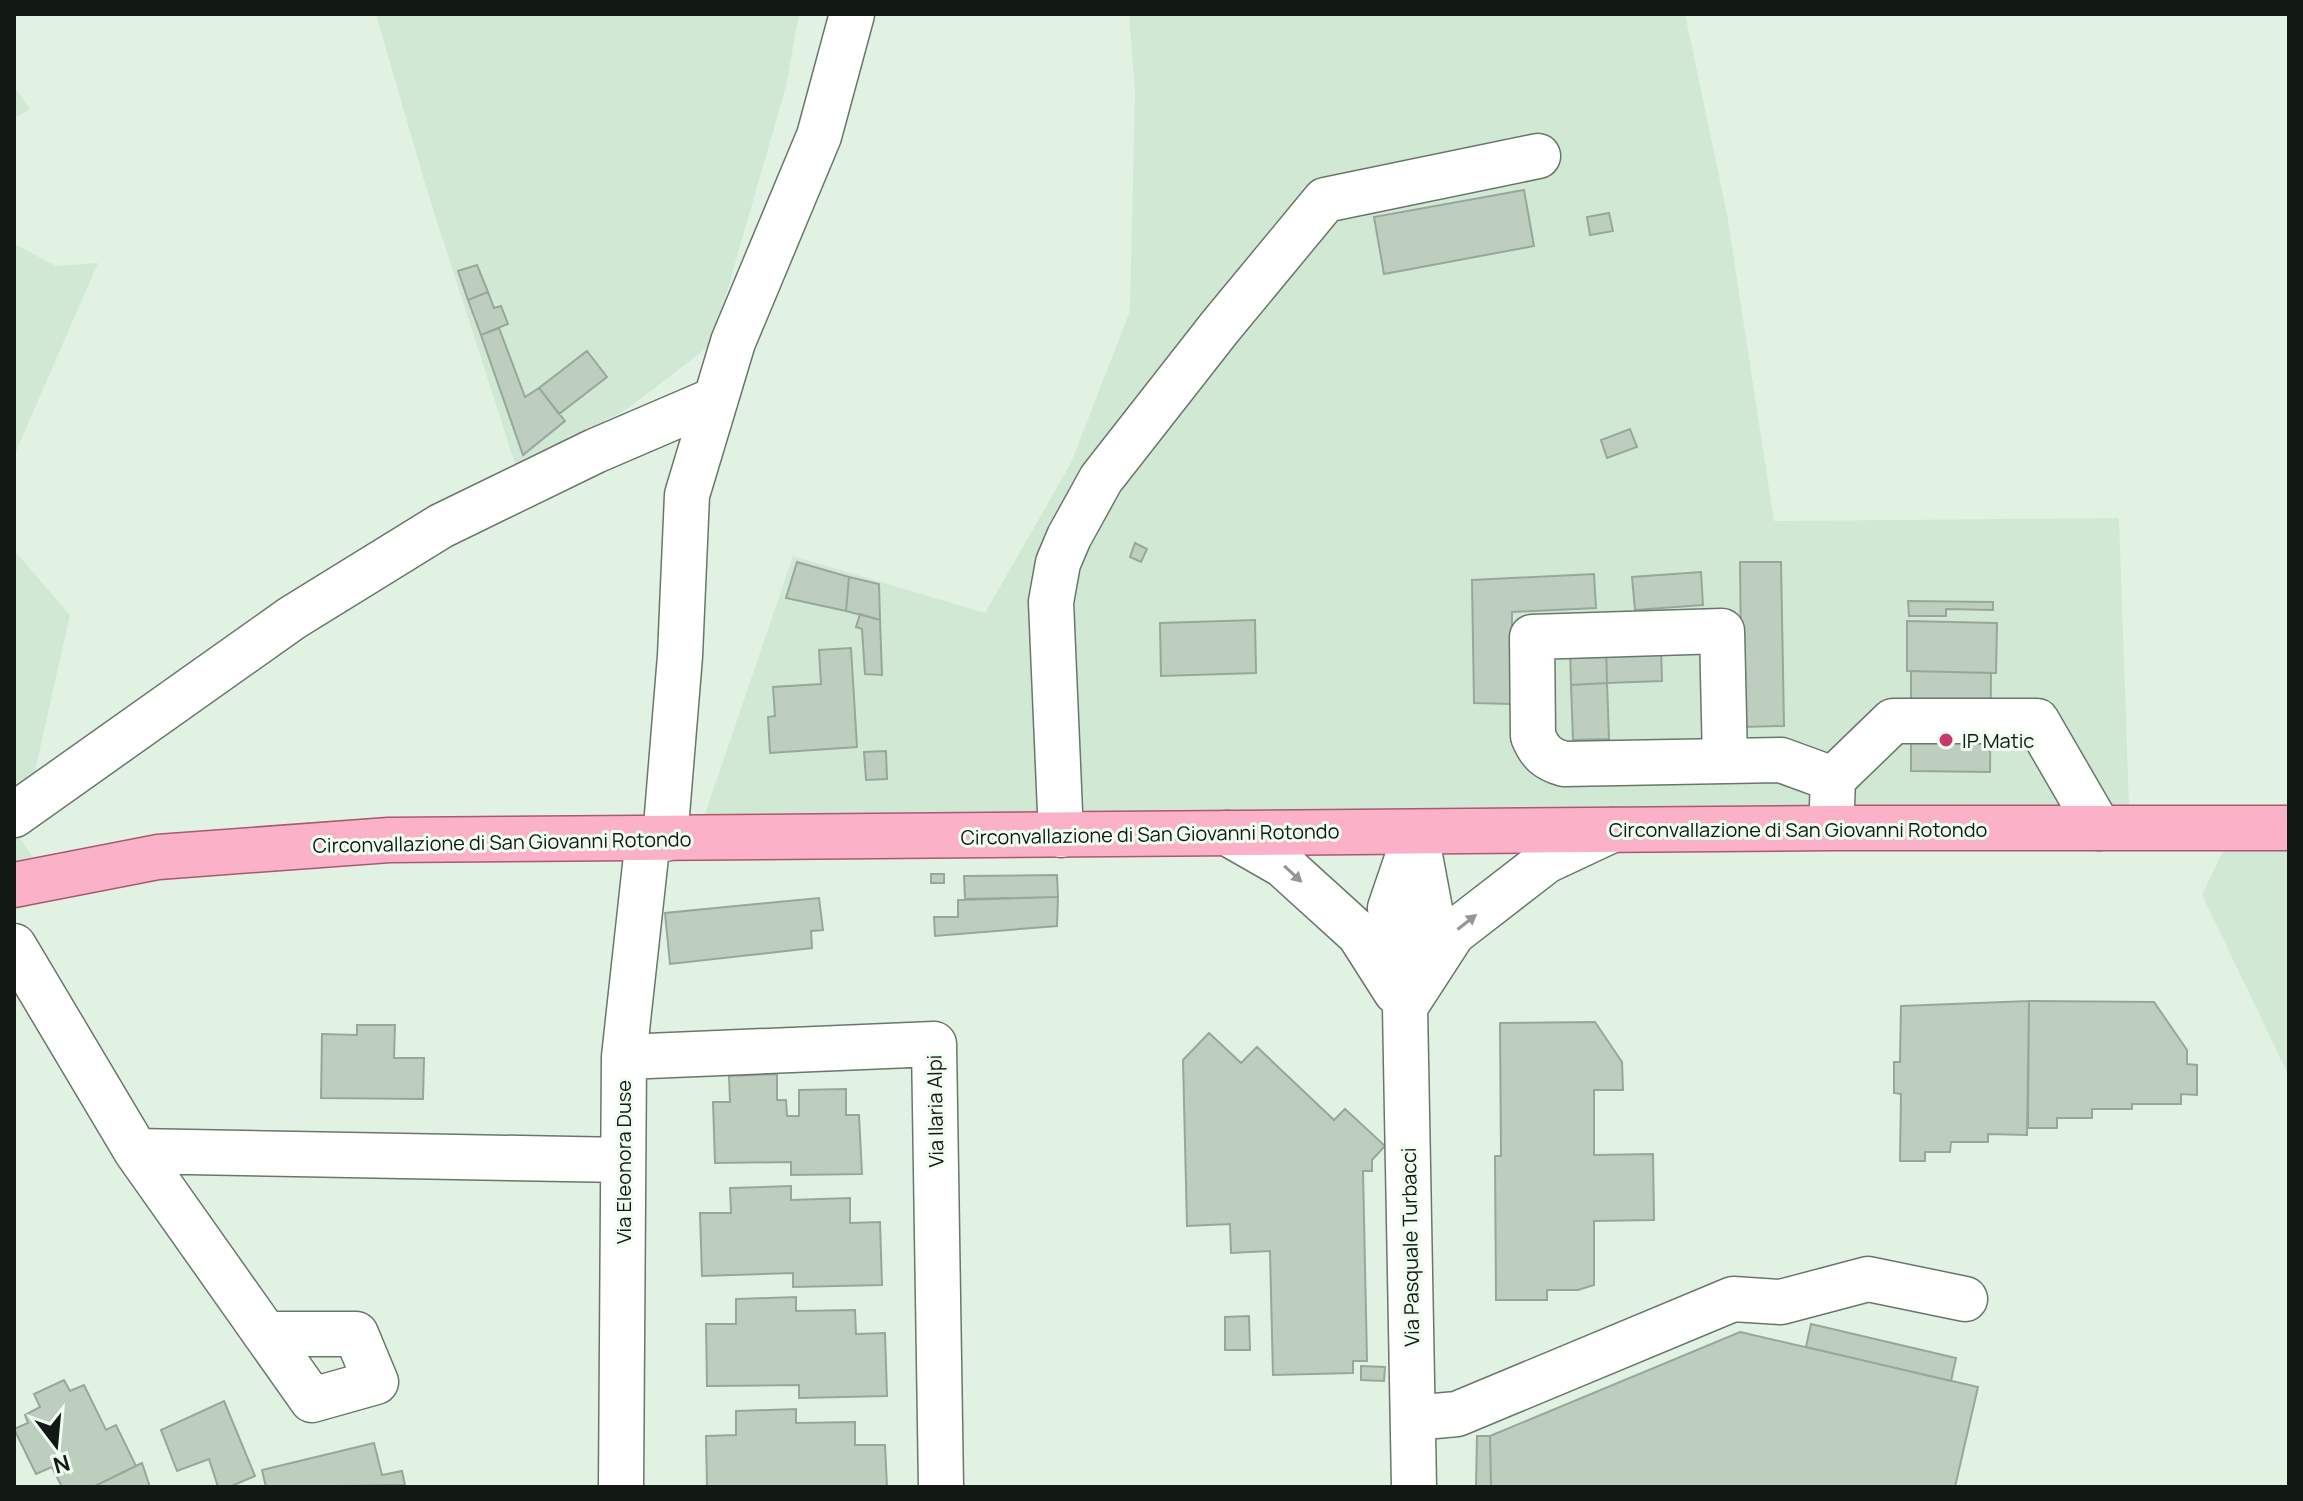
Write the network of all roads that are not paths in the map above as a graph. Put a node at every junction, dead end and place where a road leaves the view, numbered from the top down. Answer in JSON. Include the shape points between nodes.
{"nodes":[{"id":1,"x":852,"y":14,"type":"edge"},
{"id":2,"x":1538,"y":156,"type":"dead end"},
{"id":3,"x":716,"y":399,"type":"junction"},
{"id":4,"x":1725,"y":761,"type":"junction"},
{"id":5,"x":1833,"y":779,"type":"junction"},
{"id":6,"x":14,"y":815,"type":"edge"},
{"id":7,"x":1831,"y":828,"type":"junction"},
{"id":8,"x":2099,"y":828,"type":"junction"},
{"id":9,"x":2289,"y":828,"type":"edge"},
{"id":10,"x":1612,"y":830,"type":"junction"},
{"id":11,"x":1416,"y":832,"type":"junction"},
{"id":12,"x":1227,"y":833,"type":"junction"},
{"id":13,"x":1061,"y":835,"type":"junction"},
{"id":14,"x":657,"y":839,"type":"junction"},
{"id":15,"x":14,"y":885,"type":"edge"},
{"id":16,"x":14,"y":946,"type":"edge"},
{"id":17,"x":1405,"y":1007,"type":"junction"},
{"id":18,"x":624,"y":1057,"type":"junction"},
{"id":19,"x":136,"y":1151,"type":"junction"},
{"id":20,"x":623,"y":1160,"type":"junction"},
{"id":21,"x":1965,"y":1299,"type":"dead end"},
{"id":22,"x":265,"y":1334,"type":"dead end"},
{"id":23,"x":1413,"y":1418,"type":"junction"},
{"id":24,"x":621,"y":1487,"type":"edge"},
{"id":25,"x":941,"y":1487,"type":"edge"},
{"id":26,"x":1414,"y":1487,"type":"edge"}],
"edges":[{"from":1,"to":3,"type":"street","name":"Via Eleonora Duse","via":[[819,136],[733,342]]},
{"from":2,"to":13,"type":"street","via":[[1325,200],[1101,479],[1058,563],[1051,602]]},
{"from":3,"to":6,"type":"street","via":[[441,526],[292,618]]},
{"from":3,"to":14,"type":"street","name":"Via Eleonora Duse","via":[[687,495],[680,656]]},
{"from":4,"to":4,"type":"street","via":[[1564,764],[1548,759],[1533,736],[1532,637],[1722,631]]},
{"from":4,"to":5,"type":"street","via":[[1781,760]]},
{"from":5,"to":7,"type":"street"},
{"from":5,"to":8,"type":"street","via":[[1893,721],[2037,721]]},
{"from":7,"to":8,"type":"main road","name":"Circonvallazione di San Giovanni Rotondo"},
{"from":7,"to":10,"type":"main road","name":"Circonvallazione di San Giovanni Rotondo"},
{"from":8,"to":9,"type":"main road","name":"Circonvallazione di San Giovanni Rotondo"},
{"from":10,"to":11,"type":"main road","name":"Circonvallazione di San Giovanni Rotondo"},
{"from":17,"to":10,"type":"street","one_way":true,"via":[[1453,933],[1546,861]]},
{"from":11,"to":12,"type":"main road","name":"Circonvallazione di San Giovanni Rotondo"},
{"from":11,"to":17,"type":"street","name":"Via Pasquale Turbacci","via":[[1430,909]]},
{"from":12,"to":13,"type":"main road","name":"Circonvallazione di San Giovanni Rotondo"},
{"from":12,"to":17,"type":"street","one_way":true,"via":[[1283,865],[1359,934]]},
{"from":13,"to":14,"type":"main road","name":"Circonvallazione di San Giovanni Rotondo"},
{"from":14,"to":15,"type":"main road","name":"Circonvallazione di San Giovanni Rotondo","via":[[389,840],[212,851],[113,863]]},
{"from":14,"to":18,"type":"street","name":"Via Eleonora Duse"},
{"from":16,"to":19,"type":"street"},
{"from":17,"to":23,"type":"street","name":"Via Pasquale Turbacci"},
{"from":18,"to":20,"type":"street","name":"Via Eleonora Duse"},
{"from":18,"to":25,"type":"street","name":"Via Ilaria Alpi","via":[[934,1044]]},
{"from":19,"to":20,"type":"street"},
{"from":19,"to":22,"type":"street"},
{"from":20,"to":24,"type":"street","name":"Via Eleonora Duse"},
{"from":21,"to":23,"type":"street","via":[[1868,1279],[1781,1302],[1733,1299],[1457,1414]]},
{"from":23,"to":26,"type":"street","name":"Via Pasquale Turbacci"}]}
